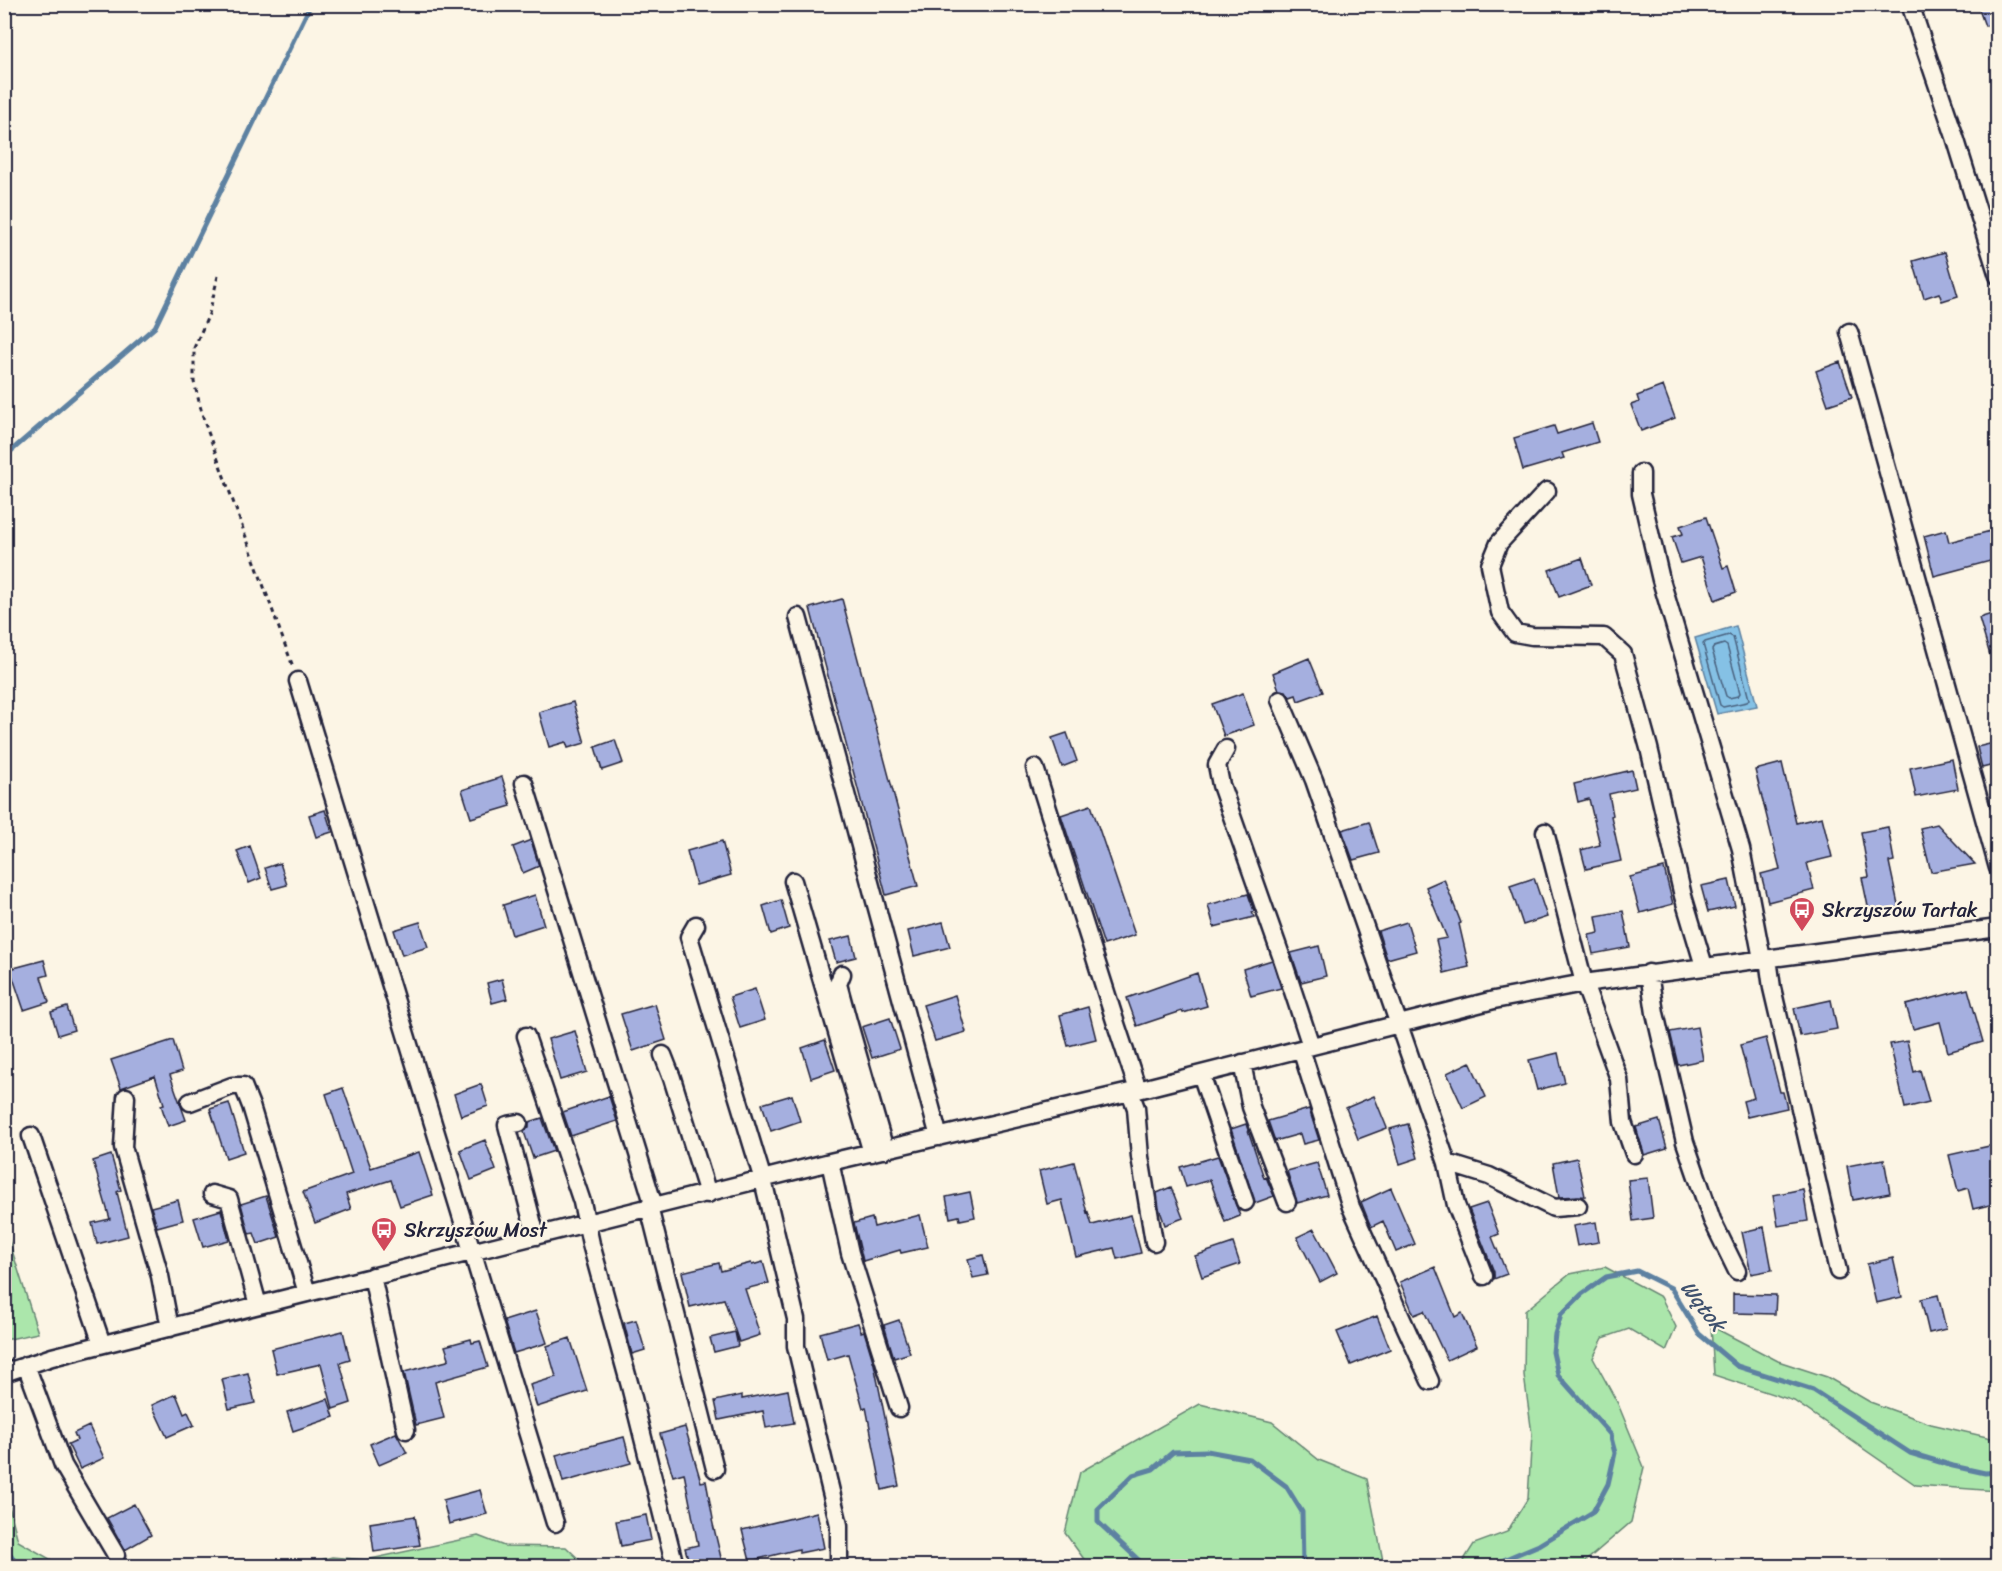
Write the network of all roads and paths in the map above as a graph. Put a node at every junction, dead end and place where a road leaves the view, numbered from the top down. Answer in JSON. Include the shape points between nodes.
{"nodes":[{"id":1,"x":1910,"y":4,"type":"edge"},
{"id":2,"x":218,"y":276,"type":"dead end"},
{"id":3,"x":1998,"y":276,"type":"edge"},
{"id":4,"x":1849,"y":332,"type":"dead end"},
{"id":5,"x":1641,"y":473,"type":"dead end"},
{"id":6,"x":1547,"y":491,"type":"dead end"},
{"id":7,"x":798,"y":617,"type":"dead end"},
{"id":8,"x":298,"y":681,"type":"joint"},
{"id":9,"x":1280,"y":700,"type":"dead end"},
{"id":10,"x":1226,"y":749,"type":"dead end"},
{"id":11,"x":1035,"y":768,"type":"dead end"},
{"id":12,"x":524,"y":783,"type":"dead end"},
{"id":13,"x":1545,"y":832,"type":"dead end"},
{"id":14,"x":1998,"y":868,"type":"edge"},
{"id":15,"x":793,"y":881,"type":"dead end"},
{"id":16,"x":696,"y":925,"type":"dead end"},
{"id":17,"x":1998,"y":928,"type":"edge"},
{"id":18,"x":1765,"y":958,"type":"junction"},
{"id":19,"x":1704,"y":966,"type":"junction"},
{"id":20,"x":842,"y":974,"type":"dead end"},
{"id":21,"x":1649,"y":974,"type":"junction"},
{"id":22,"x":1584,"y":983,"type":"junction"},
{"id":23,"x":1399,"y":1024,"type":"junction"},
{"id":24,"x":526,"y":1036,"type":"dead end"},
{"id":25,"x":1306,"y":1047,"type":"junction"},
{"id":26,"x":663,"y":1055,"type":"dead end"},
{"id":27,"x":1242,"y":1063,"type":"junction"},
{"id":28,"x":1201,"y":1074,"type":"junction"},
{"id":29,"x":1134,"y":1091,"type":"junction"},
{"id":30,"x":126,"y":1097,"type":"dead end"},
{"id":31,"x":190,"y":1102,"type":"dead end"},
{"id":32,"x":519,"y":1123,"type":"dead end"},
{"id":33,"x":31,"y":1137,"type":"dead end"},
{"id":34,"x":939,"y":1137,"type":"junction"},
{"id":35,"x":879,"y":1151,"type":"junction"},
{"id":36,"x":1634,"y":1154,"type":"dead end"},
{"id":37,"x":831,"y":1162,"type":"junction"},
{"id":38,"x":1447,"y":1163,"type":"junction"},
{"id":39,"x":764,"y":1180,"type":"junction"},
{"id":40,"x":212,"y":1194,"type":"dead end"},
{"id":41,"x":708,"y":1194,"type":"junction"},
{"id":42,"x":1245,"y":1202,"type":"dead end"},
{"id":43,"x":1287,"y":1202,"type":"dead end"},
{"id":44,"x":1578,"y":1206,"type":"dead end"},
{"id":45,"x":651,"y":1207,"type":"junction"},
{"id":46,"x":586,"y":1223,"type":"junction"},
{"id":47,"x":536,"y":1236,"type":"junction"},
{"id":48,"x":1154,"y":1242,"type":"dead end"},
{"id":49,"x":473,"y":1252,"type":"junction"},
{"id":50,"x":1737,"y":1271,"type":"dead end"},
{"id":51,"x":1838,"y":1271,"type":"dead end"},
{"id":52,"x":372,"y":1276,"type":"junction"},
{"id":53,"x":1484,"y":1276,"type":"dead end"},
{"id":54,"x":307,"y":1293,"type":"junction"},
{"id":55,"x":258,"y":1305,"type":"junction"},
{"id":56,"x":170,"y":1328,"type":"junction"},
{"id":57,"x":102,"y":1344,"type":"junction"},
{"id":58,"x":26,"y":1365,"type":"junction"},
{"id":59,"x":4,"y":1374,"type":"edge"},
{"id":60,"x":1430,"y":1381,"type":"dead end"},
{"id":61,"x":898,"y":1408,"type":"dead end"},
{"id":62,"x":406,"y":1430,"type":"dead end"},
{"id":63,"x":715,"y":1469,"type":"dead end"},
{"id":64,"x":555,"y":1523,"type":"dead end"},
{"id":65,"x":116,"y":1555,"type":"dead end"},
{"id":66,"x":839,"y":1562,"type":"dead end"},
{"id":67,"x":675,"y":1566,"type":"edge"}],
"edges":[{"from":1,"to":3,"type":"street"},
{"from":2,"to":8,"type":"path","via":[[209,314],[194,348],[194,382],[204,421]]},
{"from":4,"to":14,"type":"street"},
{"from":5,"to":18,"type":"street","via":[[1641,494],[1661,580],[1741,849]]},
{"from":6,"to":19,"type":"street","via":[[1499,543],[1490,565],[1500,612],[1515,633],[1604,637],[1623,654]]},
{"from":7,"to":34,"type":"street"},
{"from":8,"to":49,"type":"street"},
{"from":9,"to":23,"type":"street","via":[[1314,780]]},
{"from":10,"to":25,"type":"street","via":[[1217,765],[1221,785],[1284,964]]},
{"from":11,"to":29,"type":"street"},
{"from":12,"to":45,"type":"street"},
{"from":13,"to":22,"type":"street"},
{"from":15,"to":35,"type":"street"},
{"from":16,"to":39,"type":"street","via":[[688,937]]},
{"from":17,"to":18,"type":"street"},
{"from":18,"to":19,"type":"street"},
{"from":18,"to":51,"type":"street"},
{"from":19,"to":21,"type":"street"},
{"from":20,"to":35,"type":"street","via":[[838,984]]},
{"from":21,"to":22,"type":"street"},
{"from":21,"to":50,"type":"street","via":[[1685,1142],[1712,1220]]},
{"from":22,"to":23,"type":"street"},
{"from":22,"to":36,"type":"street","via":[[1619,1079],[1623,1122]]},
{"from":23,"to":25,"type":"street"},
{"from":23,"to":38,"type":"street"},
{"from":24,"to":46,"type":"street"},
{"from":25,"to":27,"type":"street"},
{"from":25,"to":60,"type":"street","via":[[1351,1207]]},
{"from":26,"to":41,"type":"street"},
{"from":27,"to":28,"type":"street"},
{"from":27,"to":43,"type":"street","via":[[1251,1107]]},
{"from":28,"to":29,"type":"street"},
{"from":28,"to":42,"type":"street"},
{"from":29,"to":34,"type":"street"},
{"from":29,"to":48,"type":"street"},
{"from":30,"to":56,"type":"street","via":[[123,1147],[160,1276]]},
{"from":31,"to":54,"type":"street","via":[[232,1086],[243,1086]]},
{"from":32,"to":47,"type":"street","via":[[507,1125]]},
{"from":33,"to":57,"type":"street"},
{"from":34,"to":35,"type":"street"},
{"from":35,"to":37,"type":"street"},
{"from":37,"to":39,"type":"street"},
{"from":37,"to":61,"type":"street","via":[[850,1253]]},
{"from":38,"to":44,"type":"street","via":[[1489,1176],[1554,1208]]},
{"from":38,"to":53,"type":"street","via":[[1456,1205]]},
{"from":39,"to":41,"type":"street"},
{"from":39,"to":66,"type":"street","via":[[796,1319],[796,1346],[839,1525]]},
{"from":40,"to":55,"type":"street","via":[[230,1199]]},
{"from":41,"to":45,"type":"street"},
{"from":45,"to":46,"type":"street"},
{"from":45,"to":63,"type":"street"},
{"from":46,"to":47,"type":"street"},
{"from":46,"to":67,"type":"street"},
{"from":47,"to":49,"type":"street"},
{"from":49,"to":52,"type":"street"},
{"from":49,"to":64,"type":"street"},
{"from":52,"to":54,"type":"street"},
{"from":52,"to":62,"type":"street"},
{"from":54,"to":55,"type":"street"},
{"from":55,"to":56,"type":"street"},
{"from":56,"to":57,"type":"street"},
{"from":57,"to":58,"type":"street"},
{"from":58,"to":59,"type":"street"},
{"from":58,"to":65,"type":"street","via":[[63,1465]]}]}
